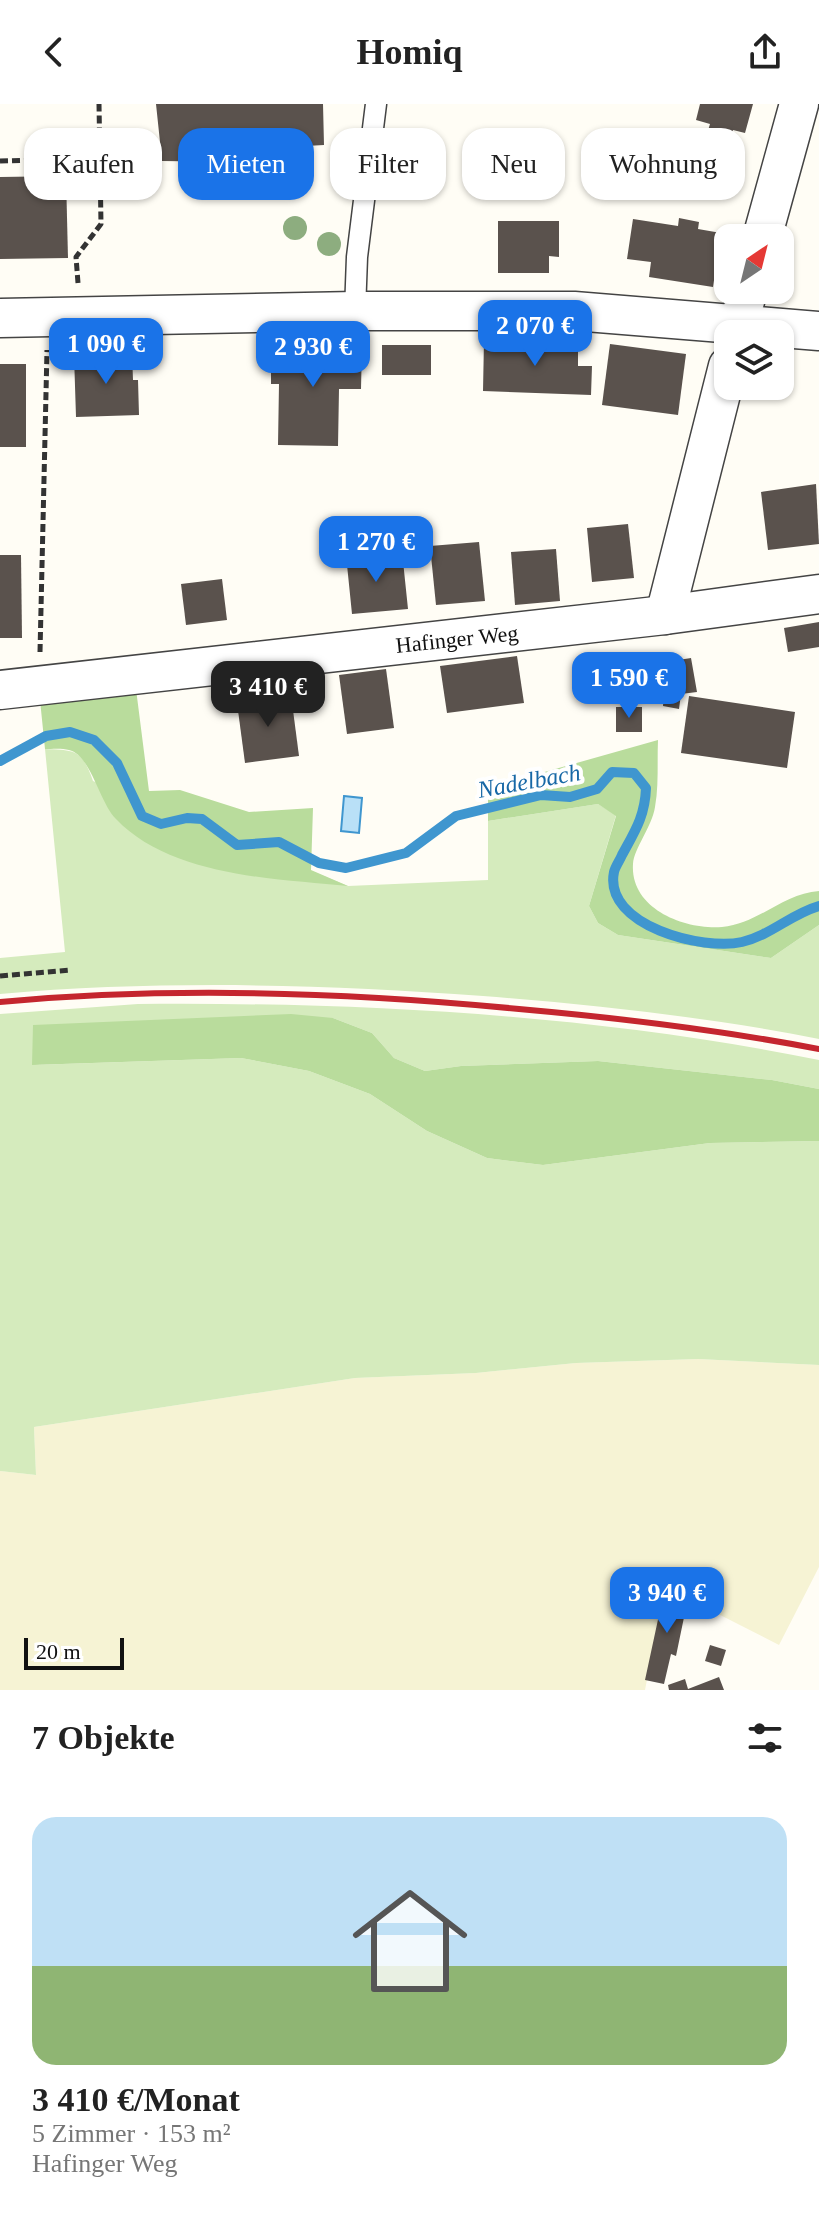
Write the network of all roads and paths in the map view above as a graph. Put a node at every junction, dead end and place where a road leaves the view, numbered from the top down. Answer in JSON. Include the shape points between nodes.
{"nodes":[{"id":1,"x":99,"y":104,"type":"edge"},
{"id":2,"x":376,"y":104,"type":"edge"},
{"id":3,"x":799,"y":104,"type":"edge"},
{"id":4,"x":100,"y":128,"type":"edge"},
{"id":5,"x":24,"y":160,"type":"edge"},
{"id":6,"x":0,"y":161,"type":"edge"},
{"id":7,"x":101,"y":200,"type":"edge"},
{"id":8,"x":766,"y":224,"type":"edge"},
{"id":9,"x":355,"y":311,"type":"junction"},
{"id":10,"x":64,"y":316,"type":"junction"},
{"id":11,"x":741,"y":316,"type":"edge"},
{"id":12,"x":0,"y":318,"type":"edge"},
{"id":13,"x":819,"y":331,"type":"edge"},
{"id":14,"x":719,"y":400,"type":"edge"},
{"id":15,"x":819,"y":594,"type":"edge"},
{"id":16,"x":665,"y":615,"type":"junction"},
{"id":17,"x":39,"y":685,"type":"junction"},
{"id":18,"x":0,"y":690,"type":"edge"},
{"id":19,"x":71,"y":970,"type":"dead end"},
{"id":20,"x":0,"y":976,"type":"edge"}],
"edges":[{"from":1,"to":4,"type":"path"},
{"from":2,"to":9,"type":"lane"},
{"from":3,"to":8,"type":"street"},
{"from":5,"to":6,"type":"path"},
{"from":7,"to":10,"type":"path","via":[[101,224],[76,257]]},
{"from":9,"to":10,"type":"street"},
{"from":9,"to":11,"type":"street"},
{"from":10,"to":12,"type":"street"},
{"from":10,"to":17,"type":"path"},
{"from":11,"to":13,"type":"street"},
{"from":14,"to":16,"type":"street"},
{"from":15,"to":16,"type":"street","name":"Hafinger Weg"},
{"from":16,"to":17,"type":"street","name":"Hafinger Weg"},
{"from":17,"to":18,"type":"street","name":"Hafinger Weg"},
{"from":19,"to":20,"type":"path"}]}
